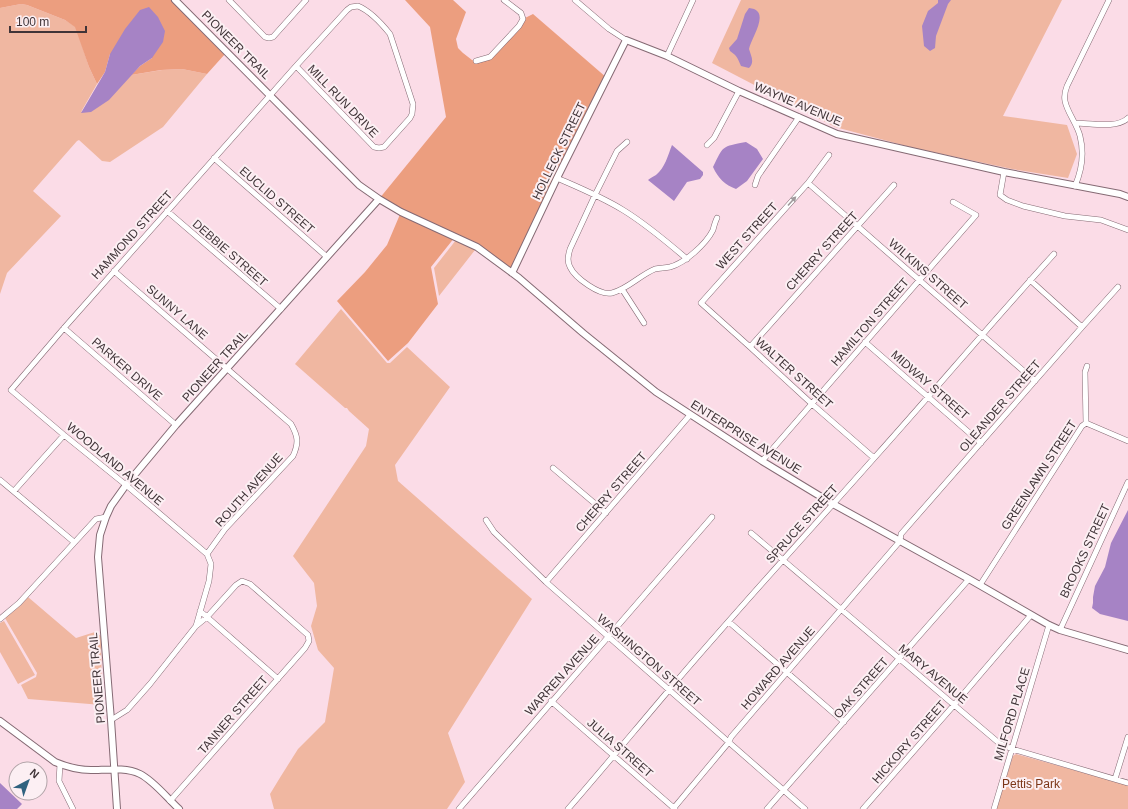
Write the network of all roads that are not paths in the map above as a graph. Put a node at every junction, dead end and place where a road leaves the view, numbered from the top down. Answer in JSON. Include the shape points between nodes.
{"nodes":[{"id":1,"x":175,"y":0,"type":"edge"},
{"id":2,"x":229,"y":0,"type":"edge"},
{"id":3,"x":306,"y":0,"type":"edge"},
{"id":4,"x":504,"y":0,"type":"edge"},
{"id":5,"x":575,"y":0,"type":"edge"},
{"id":6,"x":693,"y":0,"type":"edge"},
{"id":7,"x":1109,"y":0,"type":"edge"},
{"id":8,"x":626,"y":40,"type":"junction"},
{"id":9,"x":667,"y":56,"type":"junction"},
{"id":10,"x":476,"y":61,"type":"dead end"},
{"id":11,"x":296,"y":66,"type":"junction"},
{"id":12,"x":739,"y":91,"type":"junction"},
{"id":13,"x":270,"y":95,"type":"junction"},
{"id":14,"x":799,"y":117,"type":"junction"},
{"id":15,"x":1128,"y":118,"type":"edge"},
{"id":16,"x":1075,"y":123,"type":"junction"},
{"id":17,"x":627,"y":142,"type":"dead end"},
{"id":18,"x":707,"y":144,"type":"dead end"},
{"id":19,"x":829,"y":155,"type":"dead end"},
{"id":20,"x":214,"y":158,"type":"junction"},
{"id":21,"x":1004,"y":172,"type":"junction"},
{"id":22,"x":557,"y":178,"type":"junction"},
{"id":23,"x":808,"y":183,"type":"junction"},
{"id":24,"x":755,"y":185,"type":"dead end"},
{"id":25,"x":894,"y":185,"type":"dead end"},
{"id":26,"x":1075,"y":186,"type":"junction"},
{"id":27,"x":595,"y":195,"type":"junction"},
{"id":28,"x":1128,"y":196,"type":"edge"},
{"id":29,"x":379,"y":200,"type":"junction"},
{"id":30,"x":953,"y":202,"type":"dead end"},
{"id":31,"x":167,"y":211,"type":"junction"},
{"id":32,"x":717,"y":218,"type":"dead end"},
{"id":33,"x":857,"y":226,"type":"junction"},
{"id":34,"x":1128,"y":230,"type":"edge"},
{"id":35,"x":1054,"y":254,"type":"dead end"},
{"id":36,"x":327,"y":257,"type":"junction"},
{"id":37,"x":687,"y":259,"type":"junction"},
{"id":38,"x":114,"y":271,"type":"junction"},
{"id":39,"x":512,"y":273,"type":"junction"},
{"id":40,"x":920,"y":280,"type":"junction"},
{"id":41,"x":1030,"y":280,"type":"junction"},
{"id":42,"x":1118,"y":288,"type":"dead end"},
{"id":43,"x":622,"y":289,"type":"junction"},
{"id":44,"x":701,"y":303,"type":"joint"},
{"id":45,"x":281,"y":309,"type":"junction"},
{"id":46,"x":644,"y":323,"type":"dead end"},
{"id":47,"x":1082,"y":327,"type":"junction"},
{"id":48,"x":64,"y":328,"type":"junction"},
{"id":49,"x":982,"y":335,"type":"junction"},
{"id":50,"x":865,"y":342,"type":"junction"},
{"id":51,"x":750,"y":346,"type":"junction"},
{"id":52,"x":1087,"y":366,"type":"dead end"},
{"id":53,"x":227,"y":369,"type":"junction"},
{"id":54,"x":1035,"y":381,"type":"junction"},
{"id":55,"x":11,"y":390,"type":"joint"},
{"id":56,"x":928,"y":396,"type":"junction"},
{"id":57,"x":812,"y":404,"type":"junction"},
{"id":58,"x":690,"y":415,"type":"junction"},
{"id":59,"x":1086,"y":423,"type":"junction"},
{"id":60,"x":176,"y":425,"type":"junction"},
{"id":61,"x":64,"y":435,"type":"junction"},
{"id":62,"x":1128,"y":440,"type":"edge"},
{"id":63,"x":981,"y":443,"type":"junction"},
{"id":64,"x":874,"y":458,"type":"junction"},
{"id":65,"x":762,"y":461,"type":"junction"},
{"id":66,"x":553,"y":468,"type":"dead end"},
{"id":67,"x":0,"y":480,"type":"edge"},
{"id":68,"x":1128,"y":482,"type":"edge"},
{"id":69,"x":126,"y":485,"type":"junction"},
{"id":70,"x":14,"y":491,"type":"junction"},
{"id":71,"x":833,"y":504,"type":"junction"},
{"id":72,"x":606,"y":513,"type":"junction"},
{"id":73,"x":106,"y":517,"type":"junction"},
{"id":74,"x":712,"y":517,"type":"dead end"},
{"id":75,"x":486,"y":520,"type":"dead end"},
{"id":76,"x":751,"y":533,"type":"dead end"},
{"id":77,"x":900,"y":541,"type":"junction"},
{"id":78,"x":74,"y":542,"type":"junction"},
{"id":79,"x":207,"y":554,"type":"junction"},
{"id":80,"x":782,"y":560,"type":"junction"},
{"id":81,"x":968,"y":579,"type":"junction"},
{"id":82,"x":546,"y":582,"type":"junction"},
{"id":83,"x":980,"y":585,"type":"junction"},
{"id":84,"x":841,"y":609,"type":"junction"},
{"id":85,"x":200,"y":611,"type":"junction"},
{"id":86,"x":1030,"y":615,"type":"junction"},
{"id":87,"x":208,"y":617,"type":"junction"},
{"id":88,"x":0,"y":619,"type":"edge"},
{"id":89,"x":729,"y":622,"type":"junction"},
{"id":90,"x":1049,"y":625,"type":"junction"},
{"id":91,"x":196,"y":626,"type":"junction"},
{"id":92,"x":1060,"y":630,"type":"junction"},
{"id":93,"x":608,"y":638,"type":"junction"},
{"id":94,"x":1128,"y":650,"type":"edge"},
{"id":95,"x":899,"y":659,"type":"junction"},
{"id":96,"x":787,"y":672,"type":"junction"},
{"id":97,"x":278,"y":679,"type":"junction"},
{"id":98,"x":669,"y":690,"type":"junction"},
{"id":99,"x":551,"y":702,"type":"junction"},
{"id":100,"x":954,"y":705,"type":"junction"},
{"id":101,"x":111,"y":720,"type":"junction"},
{"id":102,"x":0,"y":721,"type":"edge"},
{"id":103,"x":844,"y":722,"type":"junction"},
{"id":104,"x":1128,"y":737,"type":"edge"},
{"id":105,"x":729,"y":742,"type":"junction"},
{"id":106,"x":1012,"y":749,"type":"junction"},
{"id":107,"x":614,"y":756,"type":"junction"},
{"id":108,"x":60,"y":764,"type":"junction"},
{"id":109,"x":115,"y":770,"type":"junction"},
{"id":110,"x":1115,"y":779,"type":"junction"},
{"id":111,"x":1128,"y":783,"type":"edge"},
{"id":112,"x":784,"y":790,"type":"junction"},
{"id":113,"x":170,"y":801,"type":"junction"},
{"id":114,"x":73,"y":809,"type":"edge"},
{"id":115,"x":117,"y":809,"type":"edge"},
{"id":116,"x":179,"y":809,"type":"edge"},
{"id":117,"x":459,"y":809,"type":"edge"},
{"id":118,"x":568,"y":809,"type":"edge"},
{"id":119,"x":674,"y":809,"type":"edge"},
{"id":120,"x":767,"y":809,"type":"edge"},
{"id":121,"x":805,"y":809,"type":"edge"},
{"id":122,"x":863,"y":809,"type":"edge"},
{"id":123,"x":994,"y":809,"type":"edge"}],
"edges":[{"from":1,"to":13,"type":"street","name":"PIONEER TRAIL"},
{"from":2,"to":3,"type":"street","via":[[265,37],[269,38]]},
{"from":4,"to":10,"type":"street","via":[[521,13],[523,19],[490,57]]},
{"from":5,"to":8,"type":"street","name":"WAYNE AVENUE"},
{"from":6,"to":9,"type":"street"},
{"from":7,"to":16,"type":"street","via":[[1064,93],[1065,102]]},
{"from":8,"to":9,"type":"street","name":"WAYNE AVENUE"},
{"from":8,"to":22,"type":"street","name":"HOLLECK STREET"},
{"from":9,"to":12,"type":"street","name":"WAYNE AVENUE"},
{"from":11,"to":11,"type":"street","name":"MILL RUN DRIVE","via":[[347,10],[358,6],[390,34],[413,104],[412,114],[384,147],[374,147]]},
{"from":11,"to":13,"type":"street","name":"MILL RUN DRIVE"},
{"from":12,"to":14,"type":"street","name":"WAYNE AVENUE"},
{"from":12,"to":18,"type":"street","via":[[714,138]]},
{"from":13,"to":20,"type":"street","name":"HAMMOND STREET"},
{"from":13,"to":29,"type":"street","name":"PIONEER TRAIL","via":[[359,185]]},
{"from":14,"to":21,"type":"street","name":"WAYNE AVENUE","via":[[837,134]]},
{"from":14,"to":24,"type":"street","via":[[758,176]]},
{"from":15,"to":16,"type":"street","via":[[1113,125]]},
{"from":16,"to":26,"type":"street","via":[[1080,135],[1082,152]]},
{"from":17,"to":27,"type":"street","via":[[617,151]]},
{"from":19,"to":23,"type":"street","name":"WEST STREET"},
{"from":20,"to":31,"type":"street","name":"HAMMOND STREET"},
{"from":20,"to":36,"type":"street","name":"EUCLID STREET"},
{"from":21,"to":26,"type":"street","name":"WAYNE AVENUE"},
{"from":21,"to":34,"type":"street","via":[[1000,195],[1007,200],[1065,216],[1101,220]]},
{"from":22,"to":27,"type":"street"},
{"from":22,"to":39,"type":"street","name":"HOLLECK STREET"},
{"from":23,"to":33,"type":"street","name":"WILKINS STREET"},
{"from":44,"to":23,"type":"street","name":"WEST STREET","one_way":true},
{"from":25,"to":33,"type":"street","name":"CHERRY STREET"},
{"from":26,"to":28,"type":"street","name":"WAYNE AVENUE"},
{"from":27,"to":37,"type":"street","via":[[624,210]]},
{"from":27,"to":43,"type":"street","via":[[570,249],[569,263],[574,273],[602,293],[612,294]]},
{"from":29,"to":36,"type":"street","name":"PIONEER TRAIL"},
{"from":29,"to":39,"type":"street","name":"ENTERPRISE AVENUE","via":[[477,248]]},
{"from":30,"to":40,"type":"street","name":"HAMILTON STREET","via":[[976,215]]},
{"from":31,"to":38,"type":"street","name":"HAMMOND STREET"},
{"from":31,"to":45,"type":"street","name":"DEBBIE STREET"},
{"from":32,"to":37,"type":"street","via":[[712,231],[698,250]]},
{"from":33,"to":40,"type":"street","name":"WILKINS STREET"},
{"from":33,"to":51,"type":"street","name":"CHERRY STREET"},
{"from":35,"to":41,"type":"street","name":"SPRUCE STREET"},
{"from":36,"to":45,"type":"street","name":"PIONEER TRAIL"},
{"from":37,"to":43,"type":"street","via":[[671,267],[655,269]]},
{"from":38,"to":48,"type":"street","name":"HAMMOND STREET"},
{"from":38,"to":53,"type":"street","name":"SUNNY LANE"},
{"from":39,"to":58,"type":"street","name":"ENTERPRISE AVENUE","via":[[656,392]]},
{"from":40,"to":49,"type":"street","name":"WILKINS STREET"},
{"from":40,"to":50,"type":"street","name":"HAMILTON STREET"},
{"from":41,"to":47,"type":"street"},
{"from":41,"to":49,"type":"street","name":"SPRUCE STREET"},
{"from":42,"to":47,"type":"street","name":"OLEANDER STREET"},
{"from":43,"to":46,"type":"street"},
{"from":44,"to":51,"type":"street","name":"WALTER STREET"},
{"from":45,"to":53,"type":"street","name":"PIONEER TRAIL"},
{"from":47,"to":54,"type":"street","name":"OLEANDER STREET"},
{"from":48,"to":55,"type":"street","name":"HAMMOND STREET"},
{"from":48,"to":60,"type":"street","name":"PARKER DRIVE"},
{"from":49,"to":54,"type":"street","name":"WILKINS STREET"},
{"from":49,"to":56,"type":"street","name":"SPRUCE STREET"},
{"from":50,"to":56,"type":"street","name":"MIDWAY STREET"},
{"from":50,"to":57,"type":"street","name":"HAMILTON STREET"},
{"from":51,"to":57,"type":"street","name":"WALTER STREET"},
{"from":52,"to":59,"type":"street","name":"GREENLAWN STREET"},
{"from":53,"to":60,"type":"street","name":"PIONEER TRAIL"},
{"from":53,"to":79,"type":"street","name":"ROUTH AVENUE","via":[[291,424],[296,432],[296,448],[293,456],[225,529]]},
{"from":54,"to":63,"type":"street","name":"OLEANDER STREET"},
{"from":55,"to":61,"type":"street","name":"WOODLAND AVENUE"},
{"from":56,"to":63,"type":"street","name":"MIDWAY STREET"},
{"from":56,"to":64,"type":"street","name":"SPRUCE STREET"},
{"from":57,"to":64,"type":"street","name":"WALTER STREET"},
{"from":57,"to":65,"type":"street","name":"HAMILTON STREET"},
{"from":58,"to":65,"type":"street","name":"ENTERPRISE AVENUE"},
{"from":58,"to":72,"type":"street","name":"CHERRY STREET"},
{"from":59,"to":62,"type":"street"},
{"from":59,"to":83,"type":"street","name":"GREENLAWN STREET"},
{"from":60,"to":69,"type":"street","name":"PIONEER TRAIL"},
{"from":61,"to":69,"type":"street","name":"WOODLAND AVENUE"},
{"from":61,"to":70,"type":"street"},
{"from":63,"to":77,"type":"street","name":"OLEANDER STREET","via":[[901,534]]},
{"from":64,"to":71,"type":"street","name":"SPRUCE STREET"},
{"from":65,"to":71,"type":"street","name":"ENTERPRISE AVENUE"},
{"from":66,"to":72,"type":"street"},
{"from":67,"to":70,"type":"street"},
{"from":68,"to":92,"type":"street","name":"BROOKS STREET"},
{"from":69,"to":73,"type":"street","name":"PIONEER TRAIL"},
{"from":69,"to":79,"type":"street","name":"WOODLAND AVENUE"},
{"from":70,"to":78,"type":"street"},
{"from":71,"to":77,"type":"street","name":"ENTERPRISE AVENUE"},
{"from":71,"to":80,"type":"street","name":"SPRUCE STREET"},
{"from":72,"to":82,"type":"street","name":"CHERRY STREET"},
{"from":73,"to":78,"type":"street","via":[[96,519]]},
{"from":73,"to":101,"type":"street","name":"PIONEER TRAIL","via":[[100,535],[98,558]]},
{"from":74,"to":93,"type":"street","name":"WARREN AVENUE"},
{"from":75,"to":82,"type":"street","name":"WASHINGTON STREET","via":[[494,532]]},
{"from":76,"to":80,"type":"street","name":"MARY AVENUE"},
{"from":77,"to":81,"type":"street","name":"ENTERPRISE AVENUE"},
{"from":77,"to":84,"type":"street","name":"HOWARD AVENUE"},
{"from":78,"to":88,"type":"street","via":[[19,603]]},
{"from":79,"to":85,"type":"street","via":[[211,564],[209,581]]},
{"from":80,"to":84,"type":"street","name":"MARY AVENUE"},
{"from":80,"to":89,"type":"street","name":"SPRUCE STREET"},
{"from":81,"to":83,"type":"street","name":"ENTERPRISE AVENUE"},
{"from":81,"to":95,"type":"street","name":"OAK STREET"},
{"from":82,"to":93,"type":"street","name":"WASHINGTON STREET"},
{"from":83,"to":86,"type":"street","name":"ENTERPRISE AVENUE"},
{"from":84,"to":95,"type":"street","name":"MARY AVENUE"},
{"from":84,"to":96,"type":"street","name":"HOWARD AVENUE"},
{"from":85,"to":87,"type":"street"},
{"from":85,"to":91,"type":"street"},
{"from":86,"to":90,"type":"street","name":"ENTERPRISE AVENUE"},
{"from":86,"to":100,"type":"street","name":"HICKORY STREET"},
{"from":87,"to":91,"type":"street"},
{"from":87,"to":97,"type":"street"},
{"from":87,"to":97,"type":"street","name":"TANNER STREET","via":[[242,581],[250,584],[308,635],[306,648]]},
{"from":89,"to":96,"type":"street"},
{"from":89,"to":98,"type":"street","name":"SPRUCE STREET"},
{"from":90,"to":92,"type":"street","name":"ENTERPRISE AVENUE"},
{"from":90,"to":106,"type":"street","name":"MILFORD PLACE"},
{"from":91,"to":101,"type":"street","via":[[127,710]]},
{"from":92,"to":94,"type":"street","name":"ENTERPRISE AVENUE"},
{"from":93,"to":98,"type":"street","name":"WASHINGTON STREET"},
{"from":93,"to":99,"type":"street","name":"WARREN AVENUE"},
{"from":95,"to":100,"type":"street","name":"MARY AVENUE"},
{"from":95,"to":103,"type":"street","name":"OAK STREET"},
{"from":96,"to":103,"type":"street"},
{"from":96,"to":105,"type":"street","name":"HOWARD AVENUE"},
{"from":97,"to":113,"type":"street","name":"TANNER STREET"},
{"from":98,"to":105,"type":"street","name":"WASHINGTON STREET"},
{"from":98,"to":107,"type":"street","name":"SPRUCE STREET"},
{"from":99,"to":107,"type":"street","name":"JULIA STREET"},
{"from":99,"to":117,"type":"street","name":"WARREN AVENUE"},
{"from":100,"to":106,"type":"street","name":"MARY AVENUE","via":[[999,743]]},
{"from":100,"to":122,"type":"street","name":"HICKORY STREET"},
{"from":101,"to":109,"type":"street","name":"PIONEER TRAIL"},
{"from":102,"to":108,"type":"street"},
{"from":103,"to":112,"type":"street","name":"OAK STREET"},
{"from":104,"to":110,"type":"street"},
{"from":105,"to":112,"type":"street","name":"WASHINGTON STREET"},
{"from":105,"to":119,"type":"street","name":"HOWARD AVENUE"},
{"from":106,"to":110,"type":"street","name":"MARY AVENUE"},
{"from":106,"to":123,"type":"street","name":"MILFORD PLACE"},
{"from":107,"to":118,"type":"street","name":"SPRUCE STREET"},
{"from":107,"to":119,"type":"street","name":"JULIA STREET"},
{"from":108,"to":109,"type":"street","via":[[89,770]]},
{"from":108,"to":114,"type":"street","via":[[59,780]]},
{"from":109,"to":113,"type":"street","via":[[140,774]]},
{"from":109,"to":115,"type":"street","name":"PIONEER TRAIL"},
{"from":110,"to":111,"type":"street","name":"MARY AVENUE"},
{"from":112,"to":120,"type":"street","name":"OAK STREET"},
{"from":112,"to":121,"type":"street","name":"WASHINGTON STREET"},
{"from":113,"to":116,"type":"street"}]}
